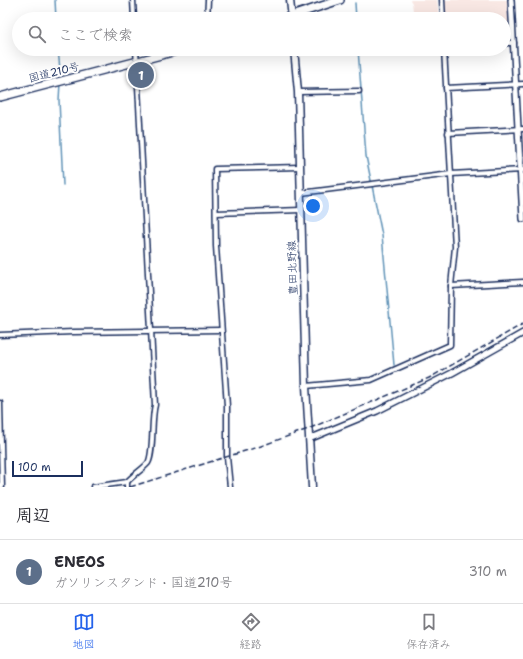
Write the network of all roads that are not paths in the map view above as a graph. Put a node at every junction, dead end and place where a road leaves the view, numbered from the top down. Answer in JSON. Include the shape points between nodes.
{"nodes":[{"id":1,"x":133,"y":0,"type":"edge"},
{"id":2,"x":208,"y":0,"type":"edge"},
{"id":3,"x":290,"y":0,"type":"edge"},
{"id":4,"x":340,"y":0,"type":"edge"},
{"id":5,"x":442,"y":0,"type":"edge"},
{"id":6,"x":511,"y":0,"type":"edge"},
{"id":7,"x":134,"y":12,"type":"edge"},
{"id":8,"x":207,"y":12,"type":"edge"},
{"id":9,"x":291,"y":12,"type":"edge"},
{"id":10,"x":306,"y":12,"type":"edge"},
{"id":11,"x":443,"y":12,"type":"edge"},
{"id":12,"x":514,"y":43,"type":"joint"},
{"id":13,"x":137,"y":56,"type":"edge"},
{"id":14,"x":159,"y":56,"type":"edge"},
{"id":15,"x":295,"y":56,"type":"edge"},
{"id":16,"x":444,"y":56,"type":"edge"},
{"id":17,"x":137,"y":62,"type":"junction"},
{"id":18,"x":516,"y":84,"type":"junction"},
{"id":19,"x":523,"y":84,"type":"edge"},
{"id":20,"x":446,"y":88,"type":"junction"},
{"id":21,"x":359,"y":91,"type":"dead end"},
{"id":22,"x":298,"y":92,"type":"junction"},
{"id":23,"x":0,"y":98,"type":"edge"},
{"id":24,"x":521,"y":129,"type":"edge"},
{"id":25,"x":448,"y":133,"type":"junction"},
{"id":26,"x":300,"y":167,"type":"junction"},
{"id":27,"x":522,"y":170,"type":"edge"},
{"id":28,"x":451,"y":174,"type":"junction"},
{"id":29,"x":301,"y":193,"type":"junction"},
{"id":30,"x":300,"y":210,"type":"junction"},
{"id":31,"x":216,"y":214,"type":"junction"},
{"id":32,"x":523,"y":220,"type":"edge"},
{"id":33,"x":523,"y":282,"type":"edge"},
{"id":34,"x":451,"y":286,"type":"junction"},
{"id":35,"x":221,"y":330,"type":"junction"},
{"id":36,"x":151,"y":332,"type":"junction"},
{"id":37,"x":523,"y":333,"type":"edge"},
{"id":38,"x":0,"y":335,"type":"edge"},
{"id":39,"x":306,"y":386,"type":"junction"},
{"id":40,"x":0,"y":403,"type":"edge"},
{"id":41,"x":309,"y":439,"type":"junction"},
{"id":42,"x":127,"y":482,"type":"junction"},
{"id":43,"x":2,"y":487,"type":"edge"},
{"id":44,"x":93,"y":487,"type":"edge"},
{"id":45,"x":127,"y":487,"type":"edge"},
{"id":46,"x":230,"y":487,"type":"edge"},
{"id":47,"x":312,"y":487,"type":"edge"}],
"edges":[{"from":1,"to":7,"type":"street"},
{"from":2,"to":8,"type":"street"},
{"from":3,"to":9,"type":"main road"},
{"from":4,"to":10,"type":"highway"},
{"from":5,"to":11,"type":"street"},
{"from":6,"to":12,"type":"street"},
{"from":12,"to":18,"type":"street"},
{"from":13,"to":17,"type":"street"},
{"from":14,"to":17,"type":"highway","name":"国道210号"},
{"from":15,"to":22,"type":"main road","name":"豊田北野線"},
{"from":16,"to":20,"type":"street"},
{"from":17,"to":23,"type":"highway","name":"国道210号"},
{"from":17,"to":36,"type":"street"},
{"from":18,"to":19,"type":"street"},
{"from":18,"to":20,"type":"street"},
{"from":18,"to":24,"type":"street"},
{"from":20,"to":25,"type":"street"},
{"from":21,"to":22,"type":"street"},
{"from":22,"to":26,"type":"main road","name":"豊田北野線"},
{"from":24,"to":25,"type":"street"},
{"from":24,"to":27,"type":"street"},
{"from":25,"to":28,"type":"street"},
{"from":26,"to":29,"type":"main road","name":"豊田北野線"},
{"from":26,"to":31,"type":"street","via":[[215,169]]},
{"from":27,"to":28,"type":"street"},
{"from":27,"to":32,"type":"street"},
{"from":28,"to":29,"type":"street"},
{"from":28,"to":34,"type":"street","via":[[455,247]]},
{"from":29,"to":30,"type":"main road","name":"豊田北野線"},
{"from":30,"to":31,"type":"street"},
{"from":30,"to":39,"type":"main road","name":"豊田北野線"},
{"from":31,"to":35,"type":"street"},
{"from":33,"to":34,"type":"street"},
{"from":34,"to":39,"type":"street","via":[[450,345],[371,380]]},
{"from":35,"to":36,"type":"street"},
{"from":35,"to":46,"type":"street"},
{"from":36,"to":38,"type":"street"},
{"from":36,"to":42,"type":"street","via":[[155,405],[149,462]]},
{"from":37,"to":41,"type":"street","via":[[377,411]]},
{"from":39,"to":41,"type":"main road","name":"豊田北野線"},
{"from":40,"to":43,"type":"street"},
{"from":41,"to":47,"type":"main road","name":"豊田北野線"},
{"from":42,"to":44,"type":"street"},
{"from":42,"to":45,"type":"street"}]}
